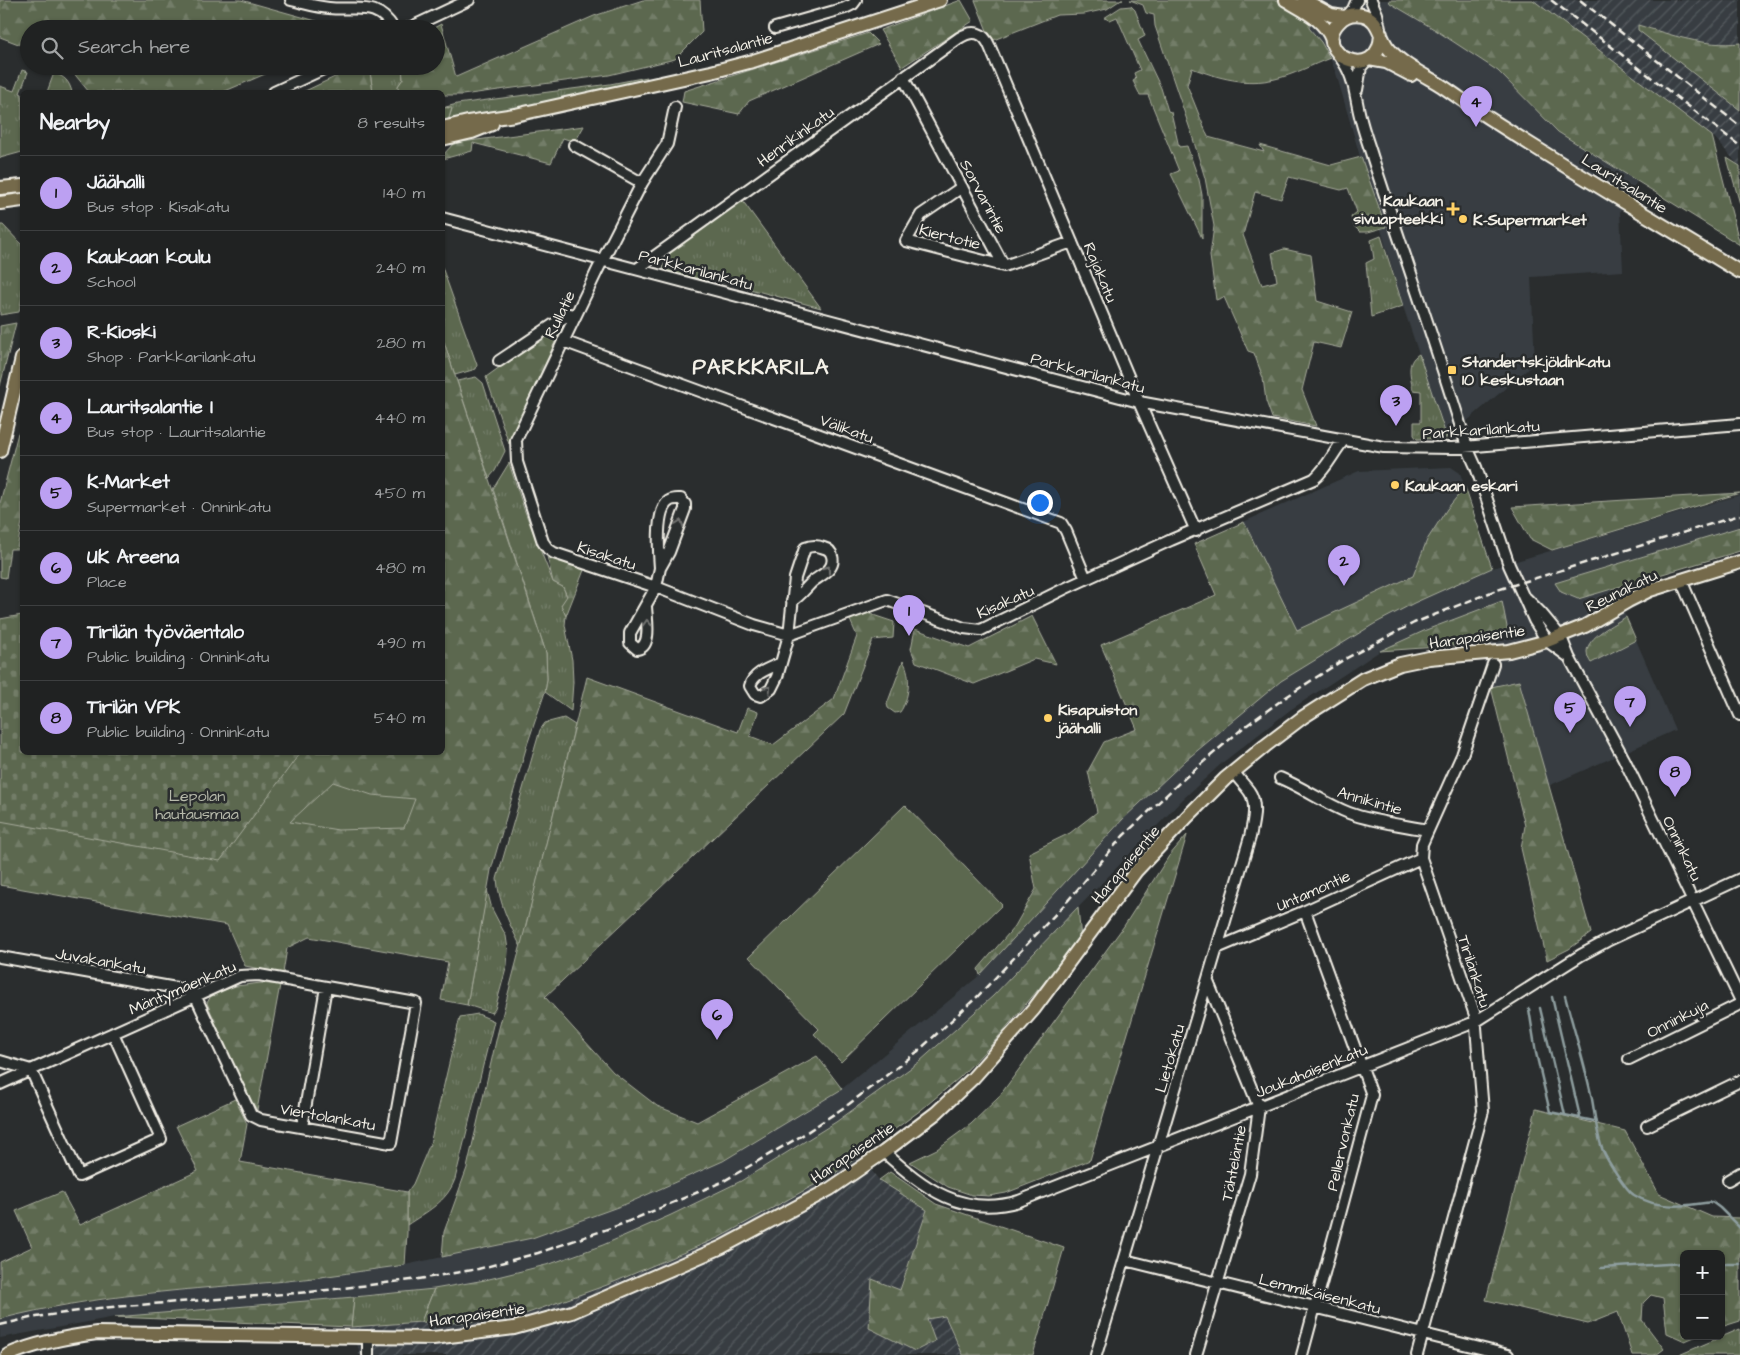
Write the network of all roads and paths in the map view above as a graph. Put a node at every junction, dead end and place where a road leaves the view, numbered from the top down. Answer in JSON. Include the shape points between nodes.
{"nodes":[{"id":1,"x":292,"y":0,"type":"edge"},
{"id":2,"x":469,"y":0,"type":"edge"},
{"id":3,"x":856,"y":0,"type":"edge"},
{"id":4,"x":940,"y":0,"type":"edge"},
{"id":5,"x":1286,"y":0,"type":"edge"},
{"id":6,"x":1304,"y":0,"type":"edge"},
{"id":7,"x":1357,"y":0,"type":"edge"},
{"id":8,"x":1371,"y":0,"type":"edge"},
{"id":9,"x":1346,"y":16,"type":"junction"},
{"id":10,"x":389,"y":20,"type":"edge"},
{"id":11,"x":426,"y":20,"type":"edge"},
{"id":12,"x":775,"y":28,"type":"dead end"},
{"id":13,"x":973,"y":32,"type":"joint"},
{"id":14,"x":1380,"y":32,"type":"junction"},
{"id":15,"x":1332,"y":40,"type":"junction"},
{"id":16,"x":1340,"y":56,"type":"junction"},
{"id":17,"x":1368,"y":59,"type":"junction"},
{"id":18,"x":311,"y":75,"type":"edge"},
{"id":19,"x":903,"y":77,"type":"junction"},
{"id":20,"x":278,"y":90,"type":"edge"},
{"id":21,"x":1357,"y":94,"type":"junction"},
{"id":22,"x":675,"y":107,"type":"dead end"},
{"id":23,"x":516,"y":115,"type":"junction"},
{"id":24,"x":1494,"y":121,"type":"junction"},
{"id":25,"x":445,"y":127,"type":"edge"},
{"id":26,"x":445,"y":138,"type":"edge"},
{"id":27,"x":574,"y":145,"type":"dead end"},
{"id":28,"x":642,"y":183,"type":"junction"},
{"id":29,"x":20,"y":186,"type":"edge"},
{"id":30,"x":962,"y":187,"type":"junction"},
{"id":31,"x":0,"y":188,"type":"edge"},
{"id":32,"x":20,"y":200,"type":"edge"},
{"id":33,"x":0,"y":203,"type":"edge"},
{"id":34,"x":445,"y":219,"type":"edge"},
{"id":35,"x":1072,"y":242,"type":"junction"},
{"id":36,"x":603,"y":260,"type":"junction"},
{"id":37,"x":1004,"y":266,"type":"junction"},
{"id":38,"x":637,"y":269,"type":"junction"},
{"id":39,"x":1740,"y":272,"type":"edge"},
{"id":40,"x":572,"y":315,"type":"junction"},
{"id":41,"x":563,"y":341,"type":"junction"},
{"id":42,"x":500,"y":361,"type":"dead end"},
{"id":43,"x":20,"y":366,"type":"edge"},
{"id":44,"x":1139,"y":402,"type":"junction"},
{"id":45,"x":1740,"y":424,"type":"edge"},
{"id":46,"x":1343,"y":440,"type":"junction"},
{"id":47,"x":1468,"y":447,"type":"junction"},
{"id":48,"x":0,"y":451,"type":"edge"},
{"id":49,"x":1196,"y":531,"type":"junction"},
{"id":50,"x":543,"y":542,"type":"joint"},
{"id":51,"x":1740,"y":562,"type":"edge"},
{"id":52,"x":660,"y":568,"type":"junction"},
{"id":53,"x":1086,"y":579,"type":"junction"},
{"id":54,"x":1681,"y":580,"type":"junction"},
{"id":55,"x":656,"y":587,"type":"junction"},
{"id":56,"x":1523,"y":596,"type":"junction"},
{"id":57,"x":792,"y":601,"type":"junction"},
{"id":58,"x":646,"y":605,"type":"dead end"},
{"id":59,"x":789,"y":635,"type":"junction"},
{"id":60,"x":1561,"y":637,"type":"junction"},
{"id":61,"x":1547,"y":641,"type":"junction"},
{"id":62,"x":1569,"y":657,"type":"junction"},
{"id":63,"x":781,"y":663,"type":"dead end"},
{"id":64,"x":1493,"y":664,"type":"dead end"},
{"id":65,"x":1740,"y":715,"type":"edge"},
{"id":66,"x":1234,"y":772,"type":"junction"},
{"id":67,"x":1280,"y":778,"type":"dead end"},
{"id":68,"x":1428,"y":830,"type":"junction"},
{"id":69,"x":1421,"y":858,"type":"junction"},
{"id":70,"x":1740,"y":878,"type":"edge"},
{"id":71,"x":1692,"y":901,"type":"junction"},
{"id":72,"x":1305,"y":911,"type":"junction"},
{"id":73,"x":1217,"y":948,"type":"junction"},
{"id":74,"x":0,"y":957,"type":"edge"},
{"id":75,"x":1208,"y":981,"type":"junction"},
{"id":76,"x":326,"y":987,"type":"junction"},
{"id":77,"x":195,"y":996,"type":"junction"},
{"id":78,"x":1740,"y":999,"type":"edge"},
{"id":79,"x":416,"y":1003,"type":"joint"},
{"id":80,"x":1740,"y":1004,"type":"edge"},
{"id":81,"x":1475,"y":1022,"type":"junction"},
{"id":82,"x":113,"y":1033,"type":"junction"},
{"id":83,"x":1629,"y":1059,"type":"dead end"},
{"id":84,"x":0,"y":1061,"type":"edge"},
{"id":85,"x":1362,"y":1066,"type":"junction"},
{"id":86,"x":31,"y":1070,"type":"junction"},
{"id":87,"x":1740,"y":1081,"type":"edge"},
{"id":88,"x":0,"y":1084,"type":"edge"},
{"id":89,"x":1259,"y":1107,"type":"junction"},
{"id":90,"x":1647,"y":1126,"type":"dead end"},
{"id":91,"x":302,"y":1127,"type":"junction"},
{"id":92,"x":1158,"y":1147,"type":"junction"},
{"id":93,"x":884,"y":1152,"type":"junction"},
{"id":94,"x":1740,"y":1173,"type":"edge"},
{"id":95,"x":1728,"y":1180,"type":"dead end"},
{"id":96,"x":1125,"y":1260,"type":"junction"},
{"id":97,"x":1218,"y":1283,"type":"junction"},
{"id":98,"x":1315,"y":1307,"type":"junction"},
{"id":99,"x":1422,"y":1334,"type":"junction"},
{"id":100,"x":368,"y":1337,"type":"junction"},
{"id":101,"x":28,"y":1351,"type":"edge"},
{"id":102,"x":8,"y":1355,"type":"edge"},
{"id":103,"x":368,"y":1355,"type":"edge"},
{"id":104,"x":1096,"y":1355,"type":"edge"},
{"id":105,"x":1196,"y":1355,"type":"edge"},
{"id":106,"x":1302,"y":1355,"type":"edge"},
{"id":107,"x":1417,"y":1355,"type":"edge"},
{"id":108,"x":1508,"y":1355,"type":"edge"}],
"edges":[{"from":1,"to":10,"type":"street","via":[[322,8],[376,10]]},
{"from":2,"to":11,"type":"street"},
{"from":3,"to":12,"type":"street","via":[[845,8]]},
{"from":4,"to":23,"type":"main road","name":"Lauritsalantie","via":[[753,61]]},
{"from":5,"to":15,"type":"main road","via":[[1319,20]]},
{"from":6,"to":9,"type":"main road","via":[[1331,15]]},
{"from":7,"to":9,"type":"street"},
{"from":8,"to":14,"type":"street"},
{"from":9,"to":14,"type":"main road","via":[[1366,16]]},
{"from":9,"to":15,"type":"main road","via":[[1335,25]]},
{"from":13,"to":19,"type":"street","name":"Henrikinkatu"},
{"from":13,"to":35,"type":"street","name":"Rajakatu","via":[[988,41]]},
{"from":14,"to":17,"type":"main road","via":[[1379,47]]},
{"from":14,"to":24,"type":"main road","name":"Lauritsalantie","via":[[1393,54]]},
{"from":15,"to":16,"type":"main road"},
{"from":16,"to":17,"type":"main road","via":[[1351,61]]},
{"from":16,"to":21,"type":"street","via":[[1349,69]]},
{"from":17,"to":21,"type":"street","via":[[1361,67]]},
{"from":17,"to":24,"type":"main road","name":"Lauritsalantie","via":[[1395,66]]},
{"from":18,"to":20,"type":"street"},
{"from":19,"to":30,"type":"street","name":"Sorvarintie"},
{"from":19,"to":38,"type":"street","name":"Henrikinkatu"},
{"from":21,"to":47,"type":"street","via":[[1369,146]]},
{"from":22,"to":28,"type":"street","name":"Rullatie","via":[[667,144]]},
{"from":23,"to":25,"type":"main road","name":"Lauritsalantie"},
{"from":23,"to":26,"type":"main road","name":"Lauritsalantie"},
{"from":24,"to":39,"type":"main road","name":"Lauritsalantie"},
{"from":27,"to":28,"type":"street"},
{"from":28,"to":36,"type":"street","name":"Rullatie"},
{"from":29,"to":31,"type":"main road"},
{"from":30,"to":37,"type":"street","name":"Sorvarintie"},
{"from":30,"to":37,"type":"street","name":"Kiertotie","via":[[921,215],[906,241]]},
{"from":32,"to":33,"type":"main road"},
{"from":34,"to":36,"type":"street","name":"Parkkarilankatu"},
{"from":35,"to":37,"type":"street"},
{"from":35,"to":44,"type":"street","name":"Rajakatu"},
{"from":36,"to":38,"type":"street","name":"Parkkarilankatu"},
{"from":36,"to":40,"type":"street","name":"Rullatie"},
{"from":38,"to":44,"type":"street","name":"Parkkarilankatu"},
{"from":40,"to":41,"type":"street","name":"Rullatie"},
{"from":40,"to":42,"type":"street"},
{"from":41,"to":50,"type":"street","name":"Rullatie","via":[[516,440],[517,462]]},
{"from":41,"to":53,"type":"street","name":"Välikatu","via":[[1057,521],[1066,531]]},
{"from":43,"to":48,"type":"main road"},
{"from":44,"to":46,"type":"street","name":"Parkkarilankatu"},
{"from":44,"to":49,"type":"street","name":"Rajakatu"},
{"from":45,"to":47,"type":"street","name":"Parkkarilankatu"},
{"from":46,"to":47,"type":"street","name":"Parkkarilankatu","via":[[1415,449]]},
{"from":46,"to":49,"type":"street","name":"Kisakatu","via":[[1324,471],[1314,478]]},
{"from":47,"to":56,"type":"street"},
{"from":49,"to":53,"type":"street","name":"Kisakatu"},
{"from":50,"to":55,"type":"street","name":"Kisakatu","via":[[554,553]]},
{"from":51,"to":54,"type":"main road","name":"Reunakatu"},
{"from":52,"to":52,"type":"street","one_way":true,"via":[[685,509],[681,499],[670,500],[663,512],[658,546]]},
{"from":52,"to":55,"type":"street"},
{"from":53,"to":59,"type":"street","name":"Kisakatu","via":[[981,630],[964,628],[887,600]]},
{"from":54,"to":60,"type":"main road","name":"Reunakatu","via":[[1636,597]]},
{"from":54,"to":65,"type":"street"},
{"from":55,"to":58,"type":"street"},
{"from":55,"to":59,"type":"street","name":"Kisakatu"},
{"from":56,"to":60,"type":"street","name":"Onninkatu"},
{"from":56,"to":61,"type":"street"},
{"from":57,"to":57,"type":"street","one_way":true,"via":[[830,567],[833,560],[827,548],[817,545],[805,548],[795,578]]},
{"from":57,"to":59,"type":"street"},
{"from":59,"to":63,"type":"street"},
{"from":60,"to":61,"type":"main road","name":"Reunakatu"},
{"from":60,"to":62,"type":"street","name":"Onninkatu"},
{"from":61,"to":62,"type":"street","name":"Onninkatu"},
{"from":61,"to":66,"type":"main road","name":"Harapaisentie","via":[[1509,651],[1429,658],[1400,664],[1363,679],[1304,717]]},
{"from":62,"to":71,"type":"street","name":"Onninkatu","via":[[1624,759]]},
{"from":64,"to":68,"type":"street","via":[[1462,755]]},
{"from":66,"to":73,"type":"street","name":"Lietokatu","via":[[1250,792],[1254,819]]},
{"from":66,"to":93,"type":"main road","name":"Harapaisentie","via":[[1136,872],[1005,1044],[936,1113]]},
{"from":67,"to":68,"type":"street","name":"Annikintie","via":[[1351,814]]},
{"from":68,"to":69,"type":"street"},
{"from":69,"to":72,"type":"street","name":"Untamontie"},
{"from":69,"to":81,"type":"street","name":"Tirilänkatu"},
{"from":70,"to":71,"type":"street","name":"Joukahaisenkatu"},
{"from":71,"to":78,"type":"street","name":"Onninkatu"},
{"from":71,"to":81,"type":"street","name":"Joukahaisenkatu","via":[[1581,955]]},
{"from":72,"to":73,"type":"street","name":"Untamontie"},
{"from":72,"to":85,"type":"street","name":"Pellervonkatu"},
{"from":73,"to":75,"type":"street","name":"Lietokatu"},
{"from":74,"to":77,"type":"street","name":"Juvakankatu","via":[[182,989]]},
{"from":75,"to":89,"type":"street","name":"Tähteläntie"},
{"from":75,"to":92,"type":"street","name":"Lietokatu"},
{"from":76,"to":77,"type":"street","name":"Mäntymäenkatu","via":[[247,975]]},
{"from":76,"to":79,"type":"street","name":"Mäntymäenkatu"},
{"from":76,"to":91,"type":"street"},
{"from":77,"to":82,"type":"street","name":"Mäntymäenkatu"},
{"from":77,"to":91,"type":"street","name":"Viertolankatu","via":[[251,1115],[261,1120]]},
{"from":79,"to":91,"type":"street","name":"Viertolankatu","via":[[390,1142]]},
{"from":80,"to":83,"type":"street","name":"Onninkuja"},
{"from":81,"to":85,"type":"street","name":"Joukahaisenkatu"},
{"from":81,"to":99,"type":"street","name":"Tirilänkatu","via":[[1483,1111]]},
{"from":82,"to":86,"type":"street","name":"Mäntymäenkatu"},
{"from":82,"to":86,"type":"street","via":[[162,1139],[79,1176]]},
{"from":84,"to":86,"type":"street"},
{"from":85,"to":89,"type":"street","name":"Joukahaisenkatu"},
{"from":85,"to":98,"type":"street","name":"Pellervonkatu","via":[[1372,1095]]},
{"from":86,"to":88,"type":"street","name":"Mäntymäenkatu"},
{"from":87,"to":90,"type":"street"},
{"from":89,"to":92,"type":"street","name":"Joukahaisenkatu"},
{"from":89,"to":97,"type":"street","name":"Tähteläntie","via":[[1250,1174]]},
{"from":92,"to":93,"type":"street","name":"Joukahaisenkatu","via":[[1001,1206],[976,1206],[943,1197]]},
{"from":92,"to":96,"type":"street","name":"Lietokatu"},
{"from":93,"to":100,"type":"main road","name":"Harapaisentie","via":[[830,1189],[722,1247],[572,1312],[514,1328],[434,1338]]},
{"from":94,"to":95,"type":"street"},
{"from":96,"to":97,"type":"street","name":"Lemmikäisenkatu"},
{"from":96,"to":104,"type":"street","name":"Lietokatu"},
{"from":97,"to":98,"type":"street","name":"Lemmikäisenkatu"},
{"from":97,"to":105,"type":"street","name":"Tähteläntie"},
{"from":98,"to":99,"type":"street","name":"Lemmikäisenkatu"},
{"from":98,"to":106,"type":"street","name":"Pellervonkatu"},
{"from":99,"to":107,"type":"street","name":"Tirilänkatu"},
{"from":99,"to":108,"type":"street","name":"Lemmikäisenkatu"},
{"from":100,"to":101,"type":"main road","name":"Harapaisentie","via":[[109,1333],[75,1336]]},
{"from":100,"to":103,"type":"street"},
{"from":101,"to":102,"type":"main road","name":"Harapaisentie"}]}
